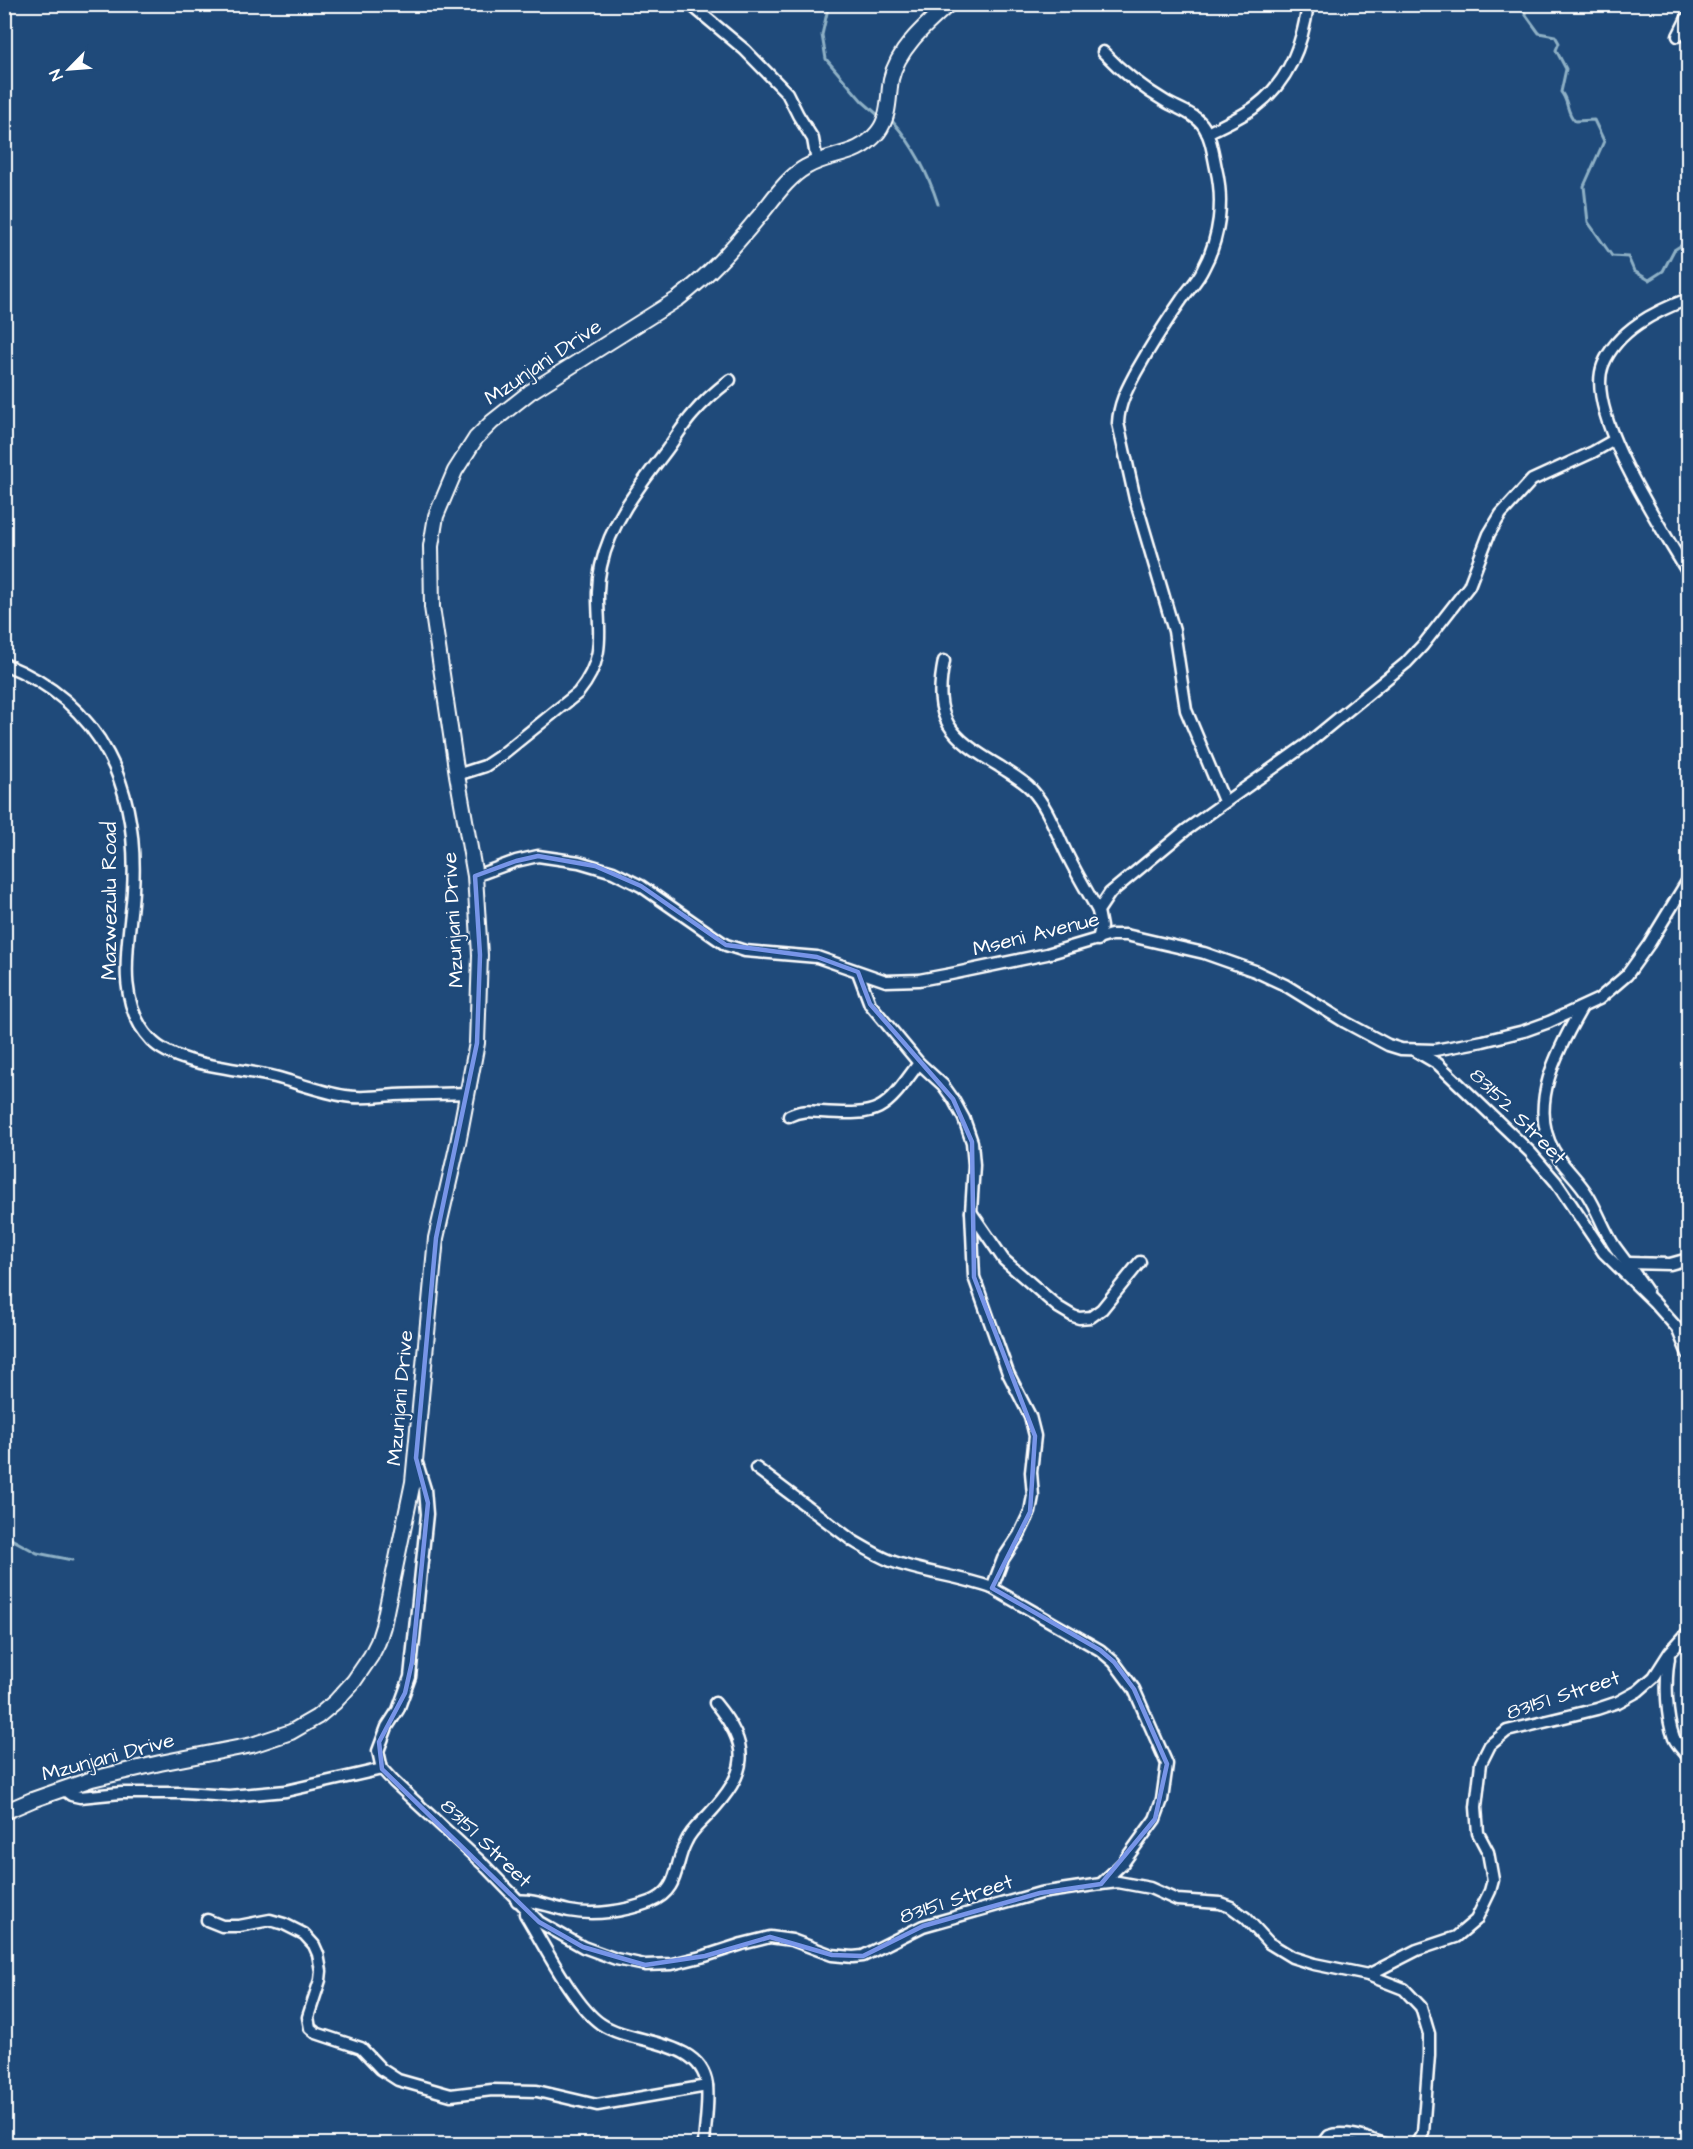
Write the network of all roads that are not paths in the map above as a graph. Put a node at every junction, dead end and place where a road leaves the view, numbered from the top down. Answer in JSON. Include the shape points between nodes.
{"nodes":[{"id":1,"x":690,"y":4,"type":"edge"},
{"id":2,"x":949,"y":4,"type":"edge"},
{"id":3,"x":1308,"y":4,"type":"edge"},
{"id":4,"x":1689,"y":16,"type":"edge"},
{"id":5,"x":1678,"y":36,"type":"dead end"},
{"id":6,"x":1103,"y":52,"type":"dead end"},
{"id":7,"x":1207,"y":133,"type":"junction"},
{"id":8,"x":817,"y":162,"type":"junction"},
{"id":9,"x":1689,"y":299,"type":"edge"},
{"id":10,"x":730,"y":380,"type":"dead end"},
{"id":11,"x":1614,"y":440,"type":"junction"},
{"id":12,"x":1689,"y":573,"type":"edge"},
{"id":13,"x":944,"y":661,"type":"dead end"},
{"id":14,"x":4,"y":664,"type":"edge"},
{"id":15,"x":457,"y":775,"type":"junction"},
{"id":16,"x":1224,"y":801,"type":"junction"},
{"id":17,"x":475,"y":876,"type":"junction"},
{"id":18,"x":1689,"y":880,"type":"edge"},
{"id":19,"x":1098,"y":911,"type":"junction"},
{"id":20,"x":1098,"y":940,"type":"junction"},
{"id":21,"x":858,"y":972,"type":"junction"},
{"id":22,"x":1581,"y":1009,"type":"junction"},
{"id":23,"x":1413,"y":1050,"type":"junction"},
{"id":24,"x":919,"y":1063,"type":"junction"},
{"id":25,"x":468,"y":1093,"type":"junction"},
{"id":26,"x":789,"y":1116,"type":"dead end"},
{"id":27,"x":971,"y":1212,"type":"junction"},
{"id":28,"x":1689,"y":1259,"type":"edge"},
{"id":29,"x":1140,"y":1262,"type":"dead end"},
{"id":30,"x":1628,"y":1263,"type":"junction"},
{"id":31,"x":1653,"y":1302,"type":"junction"},
{"id":32,"x":1689,"y":1354,"type":"edge"},
{"id":33,"x":416,"y":1458,"type":"junction"},
{"id":34,"x":756,"y":1468,"type":"dead end"},
{"id":35,"x":992,"y":1588,"type":"junction"},
{"id":36,"x":1689,"y":1632,"type":"edge"},
{"id":37,"x":1670,"y":1652,"type":"junction"},
{"id":38,"x":715,"y":1703,"type":"dead end"},
{"id":39,"x":1689,"y":1757,"type":"edge"},
{"id":40,"x":382,"y":1768,"type":"junction"},
{"id":41,"x":63,"y":1789,"type":"junction"},
{"id":42,"x":4,"y":1812,"type":"edge"},
{"id":43,"x":1101,"y":1884,"type":"junction"},
{"id":44,"x":516,"y":1900,"type":"junction"},
{"id":45,"x":207,"y":1920,"type":"dead end"},
{"id":46,"x":1368,"y":1975,"type":"junction"},
{"id":47,"x":707,"y":2086,"type":"junction"},
{"id":48,"x":704,"y":2145,"type":"edge"},
{"id":49,"x":1323,"y":2145,"type":"edge"},
{"id":50,"x":1385,"y":2145,"type":"edge"},
{"id":51,"x":1416,"y":2145,"type":"edge"}],
"edges":[{"from":1,"to":8,"type":"street","via":[[745,50],[787,93],[813,139]]},
{"from":2,"to":8,"type":"main road","name":"Mzunjani Drive","via":[[904,51],[891,80],[890,102],[876,134],[849,153]]},
{"from":3,"to":7,"type":"street","via":[[1294,58],[1275,87],[1248,112]]},
{"from":4,"to":5,"type":"street"},
{"from":6,"to":7,"type":"street","via":[[1138,83],[1196,118]]},
{"from":7,"to":16,"type":"street","via":[[1219,179],[1221,208],[1211,250],[1203,270],[1140,364],[1124,394],[1118,423],[1135,499],[1174,631],[1186,710]]},
{"from":8,"to":15,"type":"main road","name":"Mzunjani Drive","via":[[792,178],[724,259],[698,283],[507,408],[476,438],[455,471],[436,516],[431,546],[432,608]]},
{"from":9,"to":11,"type":"street","via":[[1641,322],[1619,342],[1603,365],[1600,387]]},
{"from":10,"to":15,"type":"street","via":[[692,415],[638,488],[612,532],[599,583],[599,653],[587,682],[508,751],[485,766]]},
{"from":11,"to":12,"type":"street"},
{"from":11,"to":16,"type":"street","via":[[1532,480],[1501,514],[1489,534],[1469,586],[1406,663],[1307,744]]},
{"from":13,"to":19,"type":"street","via":[[939,698],[945,719],[966,746],[1032,789]]},
{"from":14,"to":25,"type":"street","name":"Mazwezulu Road","via":[[42,684],[81,714],[94,729],[114,767],[129,812],[133,844],[126,959],[129,995],[142,1029],[152,1041],[178,1057],[346,1096]]},
{"from":15,"to":17,"type":"main road","name":"Mzunjani Drive"},
{"from":16,"to":19,"type":"street","via":[[1110,893]]},
{"from":17,"to":21,"type":"street","name":"Mseni Avenue","via":[[538,856],[579,862],[641,886],[726,945],[745,951],[817,957]]},
{"from":17,"to":25,"type":"main road","name":"Mzunjani Drive","via":[[480,955],[477,1032]]},
{"from":18,"to":22,"type":"street","name":"Mseni Avenue","via":[[1627,975]]},
{"from":19,"to":20,"type":"street"},
{"from":20,"to":21,"type":"street","name":"Mseni Avenue","via":[[919,980],[886,981]]},
{"from":20,"to":23,"type":"street","name":"Mseni Avenue","via":[[1126,935],[1204,953],[1285,985],[1375,1039]]},
{"from":21,"to":24,"type":"street","via":[[870,1004]]},
{"from":22,"to":23,"type":"street","name":"Mseni Avenue","via":[[1524,1031],[1435,1050]]},
{"from":22,"to":30,"type":"street","name":"83152 Street","via":[[1550,1074],[1545,1124],[1555,1154],[1588,1195],[1614,1246]]},
{"from":23,"to":31,"type":"street","name":"83152 Street","via":[[1438,1064],[1530,1152],[1605,1253]]},
{"from":24,"to":26,"type":"street","via":[[881,1108],[865,1112],[803,1111]]},
{"from":24,"to":27,"type":"street","via":[[943,1085],[968,1129],[974,1159]]},
{"from":25,"to":33,"type":"main road","name":"Mzunjani Drive","via":[[436,1238]]},
{"from":27,"to":29,"type":"street","via":[[1004,1260],[1059,1307],[1079,1318],[1102,1310]]},
{"from":27,"to":35,"type":"street","via":[[974,1277],[1035,1436],[1030,1512],[1003,1559]]},
{"from":28,"to":30,"type":"street","via":[[1670,1264]]},
{"from":30,"to":31,"type":"street","name":"83152 Street"},
{"from":31,"to":32,"type":"street","name":"83152 Street","via":[[1677,1328]]},
{"from":33,"to":40,"type":"street","via":[[428,1503],[419,1598],[410,1677],[398,1710],[379,1742]]},
{"from":33,"to":41,"type":"main road","name":"Mzunjani Drive","via":[[383,1626],[371,1656],[335,1702],[291,1732],[252,1745],[160,1762]]},
{"from":34,"to":35,"type":"street","via":[[870,1551],[890,1561]]},
{"from":35,"to":43,"type":"street","via":[[1114,1662],[1134,1689],[1165,1758],[1164,1788],[1155,1819],[1128,1857]]},
{"from":36,"to":37,"type":"street"},
{"from":37,"to":39,"type":"street","via":[[1670,1720],[1675,1740]]},
{"from":37,"to":46,"type":"street","name":"83151 Street","via":[[1654,1677],[1618,1702],[1507,1731],[1490,1745],[1481,1763],[1476,1807],[1478,1833],[1488,1852],[1493,1880],[1476,1920],[1456,1937],[1417,1950]]},
{"from":38,"to":44,"type":"street","via":[[730,1721],[741,1750],[738,1775],[729,1792],[686,1840],[668,1889],[652,1902],[601,1913],[568,1911]]},
{"from":40,"to":41,"type":"street","via":[[286,1791],[229,1796],[183,1792],[86,1797],[71,1795]]},
{"from":40,"to":44,"type":"street","name":"83151 Street"},
{"from":41,"to":42,"type":"main road","name":"Mzunjani Drive"},
{"from":43,"to":44,"type":"street","name":"83151 Street","via":[[1040,1893],[923,1926],[863,1956],[832,1955],[792,1940],[770,1937],[672,1964],[645,1965],[583,1947],[539,1922]]},
{"from":43,"to":46,"type":"street","name":"83151 Street","via":[[1118,1882],[1150,1888],[1177,1900],[1220,1903],[1246,1918],[1269,1942],[1292,1957]]},
{"from":44,"to":47,"type":"street","via":[[589,2014],[612,2030],[690,2055],[704,2071]]},
{"from":45,"to":47,"type":"street","via":[[222,1926],[239,1926],[270,1920],[304,1934],[314,1945],[321,1971],[308,2017],[310,2028],[361,2048],[398,2080],[451,2095],[492,2090],[537,2091],[597,2105]]},
{"from":46,"to":51,"type":"street","via":[[1404,1989],[1421,2007],[1427,2021],[1424,2127]]},
{"from":47,"to":48,"type":"street"},
{"from":49,"to":50,"type":"street","via":[[1329,2136],[1344,2134]]}]}
